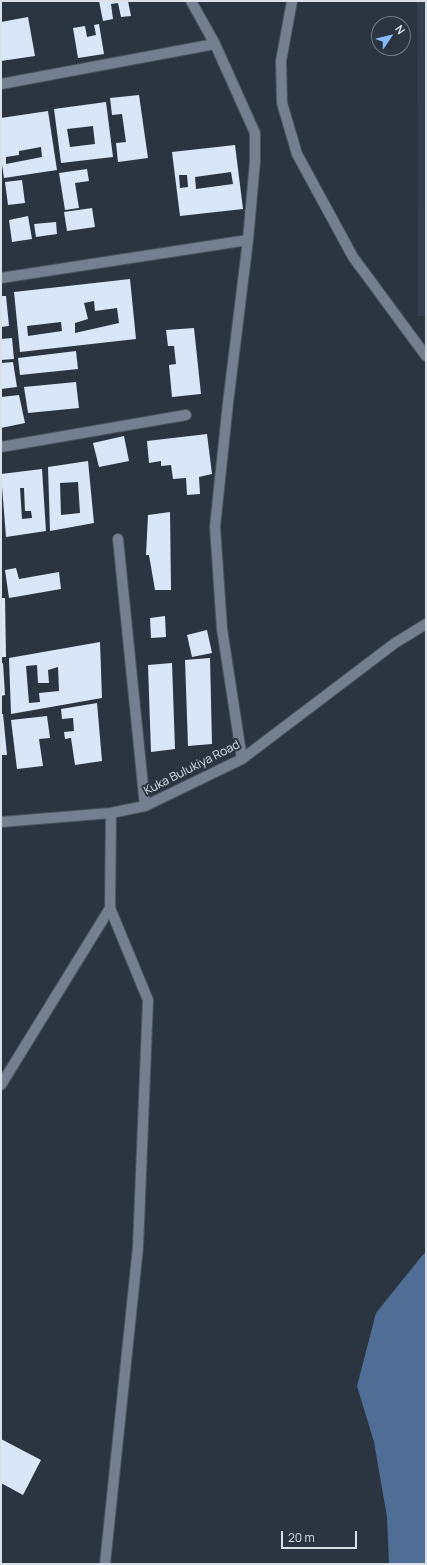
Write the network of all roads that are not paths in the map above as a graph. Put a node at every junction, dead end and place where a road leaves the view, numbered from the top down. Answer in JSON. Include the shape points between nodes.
{"nodes":[{"id":1,"x":191,"y":1,"type":"edge"},
{"id":2,"x":292,"y":1,"type":"edge"},
{"id":3,"x":215,"y":44,"type":"junction"},
{"id":4,"x":1,"y":84,"type":"edge"},
{"id":5,"x":248,"y":240,"type":"junction"},
{"id":6,"x":1,"y":278,"type":"edge"},
{"id":7,"x":426,"y":356,"type":"edge"},
{"id":8,"x":186,"y":415,"type":"dead end"},
{"id":9,"x":1,"y":447,"type":"edge"},
{"id":10,"x":118,"y":540,"type":"dead end"},
{"id":11,"x":426,"y":624,"type":"edge"},
{"id":12,"x":242,"y":759,"type":"junction"},
{"id":13,"x":145,"y":806,"type":"junction"},
{"id":14,"x":111,"y":813,"type":"junction"},
{"id":15,"x":1,"y":822,"type":"edge"},
{"id":16,"x":110,"y":908,"type":"junction"},
{"id":17,"x":1,"y":1085,"type":"edge"},
{"id":18,"x":105,"y":1564,"type":"edge"}],
"edges":[{"from":1,"to":3,"type":"street"},
{"from":2,"to":7,"type":"street","via":[[281,62],[282,103],[297,154],[353,257]]},
{"from":3,"to":4,"type":"street"},
{"from":3,"to":5,"type":"street","via":[[255,132]]},
{"from":5,"to":6,"type":"street"},
{"from":5,"to":12,"type":"street","via":[[215,527],[222,630]]},
{"from":8,"to":9,"type":"street"},
{"from":10,"to":13,"type":"street"},
{"from":11,"to":12,"type":"street","name":"Kuka Bulukiya Road","via":[[395,643]]},
{"from":12,"to":13,"type":"street","name":"Kuka Bulukiya Road"},
{"from":13,"to":14,"type":"street","name":"Kuka Bulukiya Road"},
{"from":14,"to":15,"type":"street","name":"Kuka Bulukiya Road"},
{"from":14,"to":16,"type":"street"},
{"from":16,"to":17,"type":"street"},
{"from":16,"to":18,"type":"street","via":[[148,1000],[138,1247]]}]}
